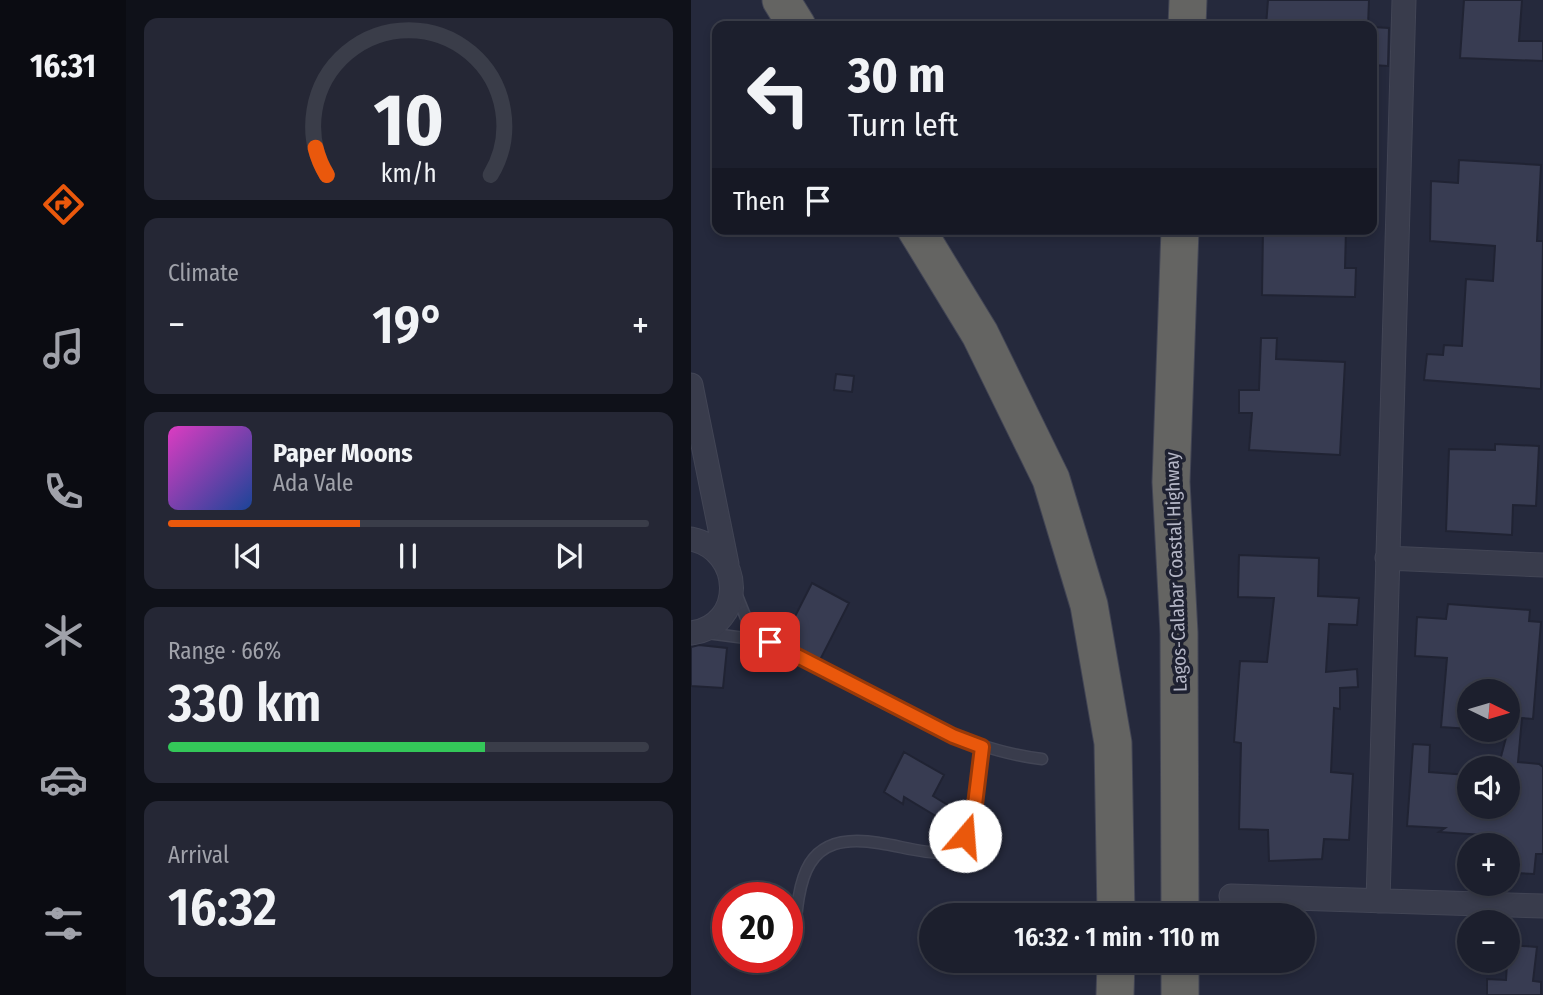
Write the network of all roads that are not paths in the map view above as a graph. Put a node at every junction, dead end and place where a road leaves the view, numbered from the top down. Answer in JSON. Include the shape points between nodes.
{"nodes":[{"id":1,"x":781,"y":0,"type":"edge"},
{"id":2,"x":1188,"y":0,"type":"edge"},
{"id":3,"x":1403,"y":0,"type":"edge"},
{"id":4,"x":794,"y":21,"type":"edge"},
{"id":5,"x":1187,"y":21,"type":"edge"},
{"id":6,"x":920,"y":235,"type":"edge"},
{"id":7,"x":1180,"y":235,"type":"edge"},
{"id":8,"x":691,"y":385,"type":"edge"},
{"id":9,"x":691,"y":456,"type":"edge"},
{"id":10,"x":691,"y":462,"type":"edge"},
{"id":11,"x":691,"y":539,"type":"edge"},
{"id":12,"x":1387,"y":558,"type":"junction"},
{"id":13,"x":1543,"y":565,"type":"edge"},
{"id":14,"x":730,"y":573,"type":"junction"},
{"id":15,"x":693,"y":633,"type":"edge"},
{"id":16,"x":770,"y":642,"type":"junction"},
{"id":17,"x":982,"y":747,"type":"junction"},
{"id":18,"x":1042,"y":759,"type":"dead end"},
{"id":19,"x":803,"y":883,"type":"edge"},
{"id":20,"x":1231,"y":896,"type":"dead end"},
{"id":21,"x":1378,"y":901,"type":"junction"},
{"id":22,"x":1116,"y":903,"type":"edge"},
{"id":23,"x":1180,"y":903,"type":"edge"},
{"id":24,"x":1543,"y":906,"type":"edge"},
{"id":25,"x":1116,"y":973,"type":"edge"},
{"id":26,"x":1180,"y":973,"type":"edge"},
{"id":27,"x":1115,"y":995,"type":"edge"},
{"id":28,"x":1180,"y":995,"type":"edge"}],
"edges":[{"from":1,"to":4,"type":"highway"},
{"from":2,"to":5,"type":"highway"},
{"from":3,"to":12,"type":"street"},
{"from":6,"to":22,"type":"highway","via":[[980,334],[1051,479],[1089,605],[1113,743]]},
{"from":7,"to":23,"type":"highway","name":"Lagos-Calabar Coastal Highway","via":[[1171,482],[1179,633]]},
{"from":8,"to":14,"type":"street"},
{"from":9,"to":10,"type":"street"},
{"from":11,"to":14,"type":"street","via":[[717,551]]},
{"from":12,"to":13,"type":"street"},
{"from":12,"to":21,"type":"street"},
{"from":14,"to":15,"type":"street","via":[[730,600],[723,615]]},
{"from":14,"to":16,"type":"lane","via":[[746,618]]},
{"from":15,"to":16,"type":"lane"},
{"from":16,"to":17,"type":"lane"},
{"from":17,"to":18,"type":"lane"},
{"from":17,"to":19,"type":"lane","via":[[973,821],[965,836],[943,852],[852,839],[823,848],[811,860]]},
{"from":20,"to":21,"type":"street"},
{"from":21,"to":24,"type":"street"},
{"from":25,"to":27,"type":"highway"},
{"from":26,"to":28,"type":"highway"}]}
